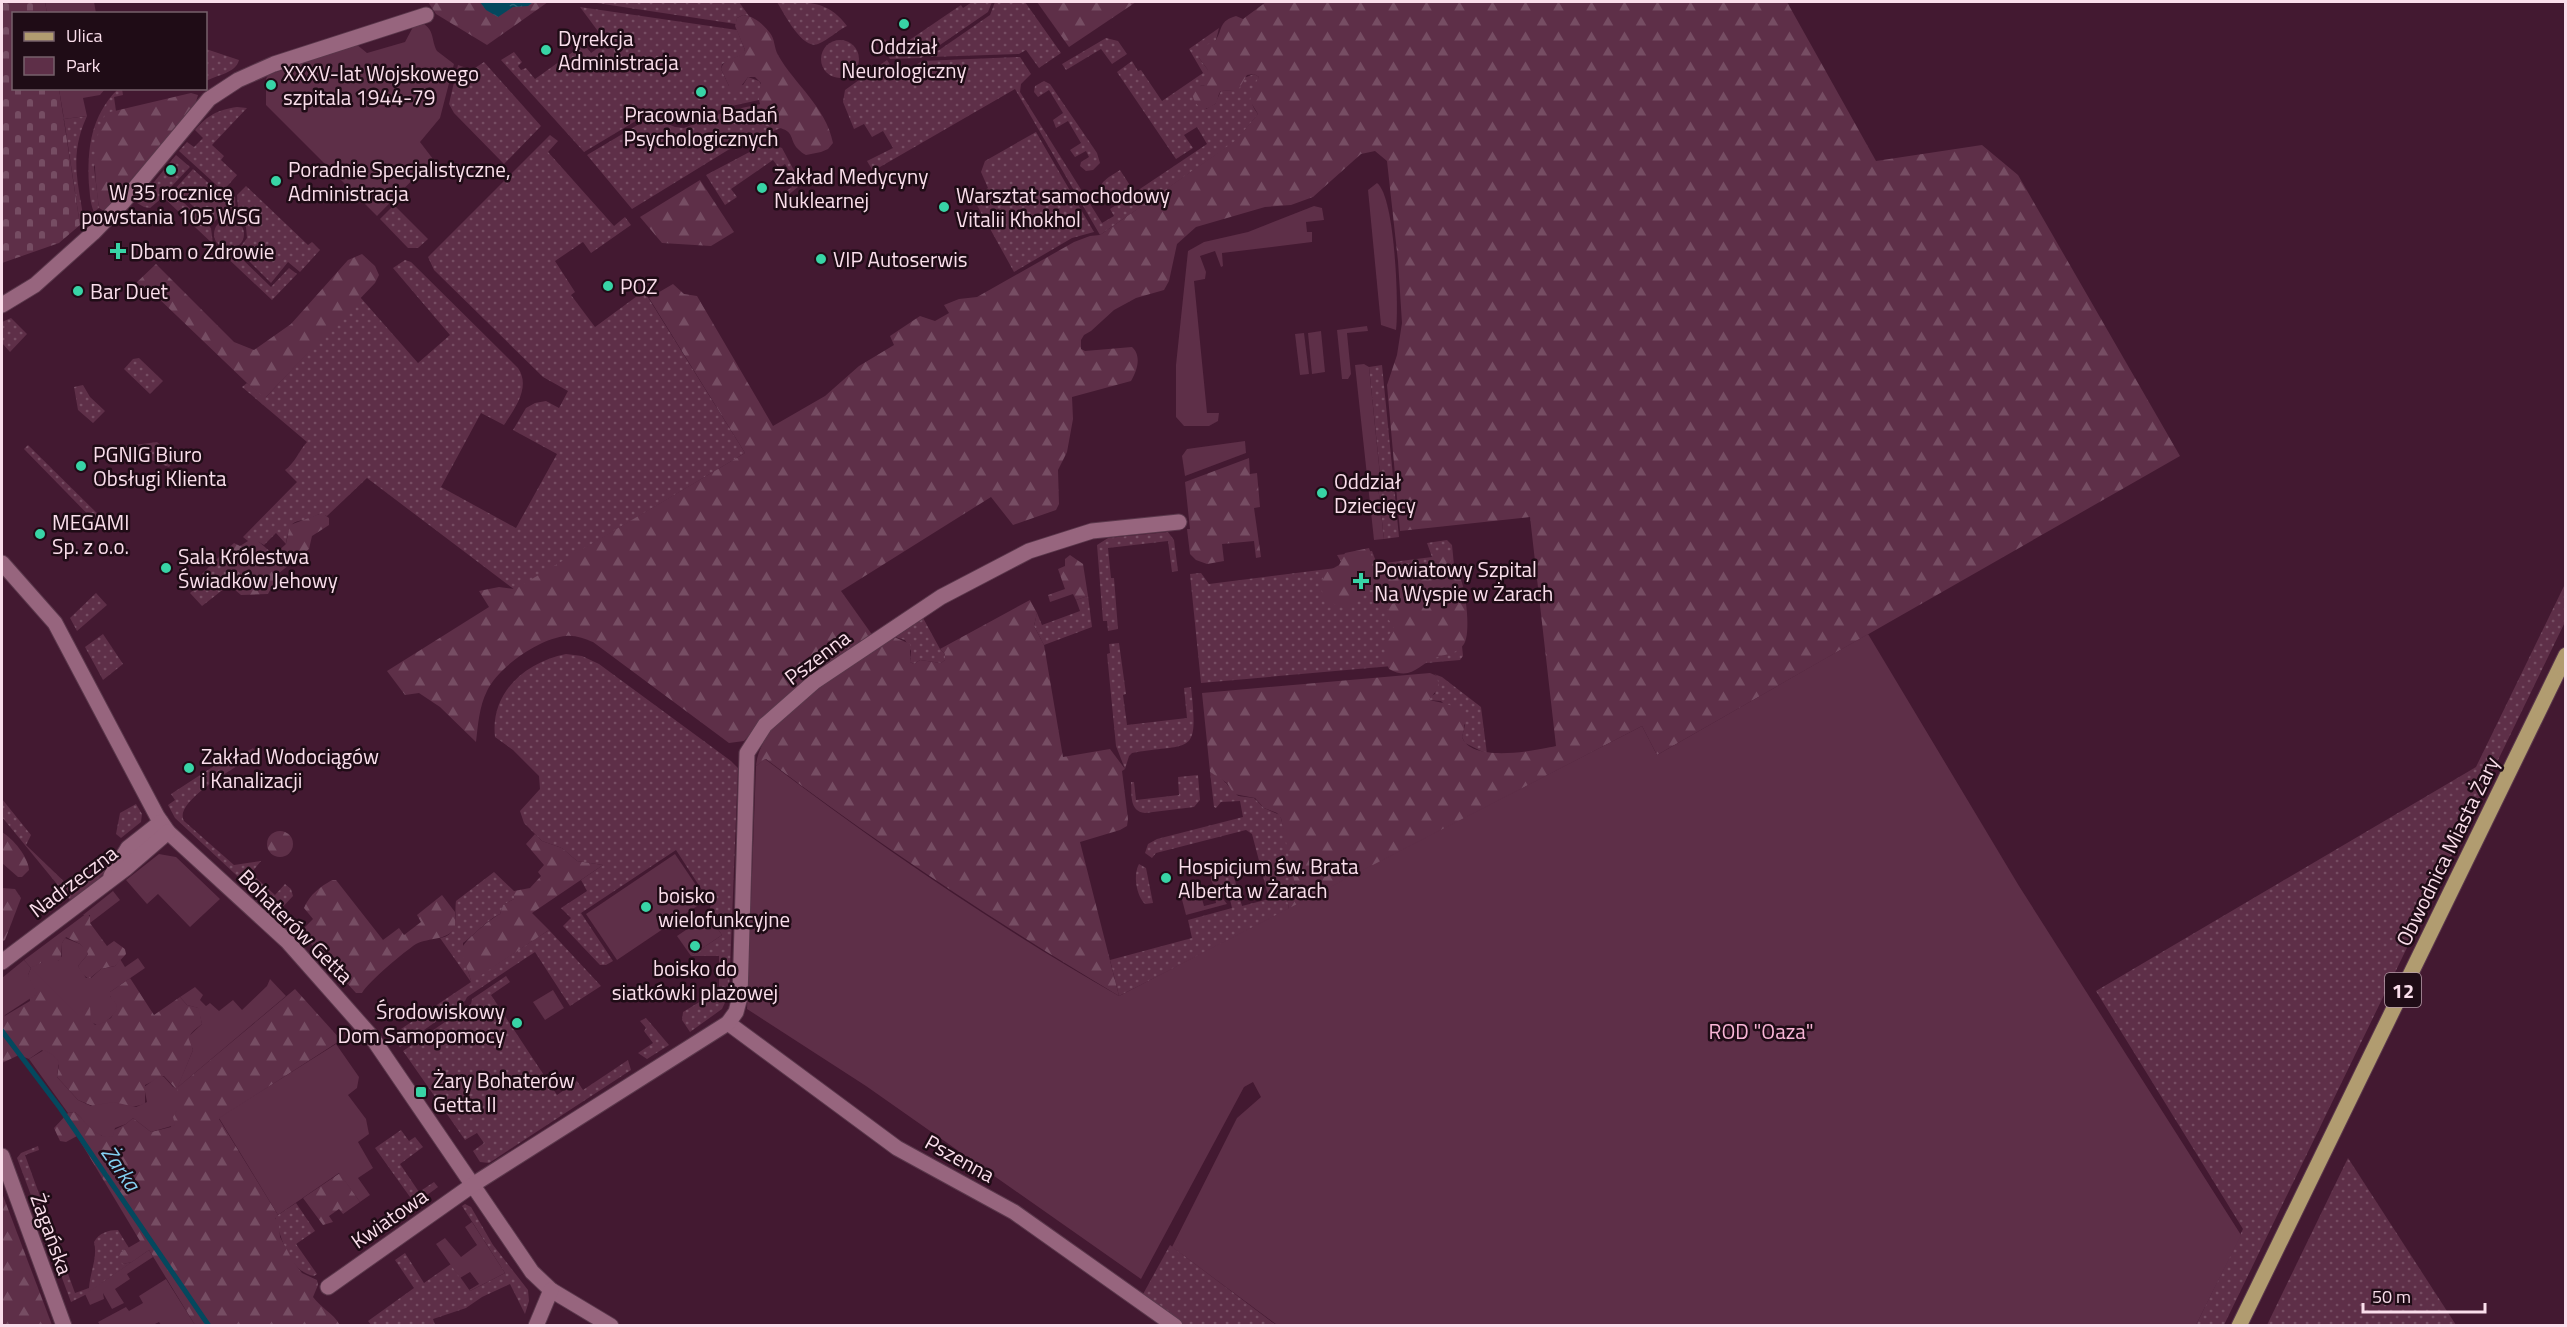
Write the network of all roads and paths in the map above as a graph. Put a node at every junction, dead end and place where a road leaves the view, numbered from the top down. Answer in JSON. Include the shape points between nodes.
{"nodes":[{"id":1,"x":426,"y":15,"type":"dead end"},
{"id":2,"x":2,"y":305,"type":"edge"},
{"id":3,"x":1179,"y":522,"type":"dead end"},
{"id":4,"x":2,"y":563,"type":"edge"},
{"id":5,"x":2565,"y":655,"type":"edge"},
{"id":6,"x":165,"y":827,"type":"junction"},
{"id":7,"x":2,"y":962,"type":"edge"},
{"id":8,"x":729,"y":1023,"type":"junction"},
{"id":9,"x":2,"y":1156,"type":"edge"},
{"id":10,"x":474,"y":1184,"type":"junction"},
{"id":11,"x":328,"y":1287,"type":"dead end"},
{"id":12,"x":551,"y":1290,"type":"junction"},
{"id":13,"x":64,"y":1326,"type":"edge"},
{"id":14,"x":536,"y":1326,"type":"edge"},
{"id":15,"x":611,"y":1326,"type":"edge"},
{"id":16,"x":1175,"y":1326,"type":"edge"},
{"id":17,"x":2239,"y":1326,"type":"edge"}],
"edges":[{"from":1,"to":2,"type":"street","via":[[274,64],[209,99],[93,233],[35,285]]},
{"from":3,"to":8,"type":"street","name":"Pszenna","via":[[1092,531],[1029,551],[912,615],[814,682],[765,725],[747,753],[740,997]]},
{"from":4,"to":6,"type":"street","name":"Bohaterów Getta","via":[[55,623]]},
{"from":5,"to":17,"type":"main road","name":"Obwodnica Miasta Żary","number":"12"},
{"from":6,"to":7,"type":"street","name":"Nadrzeczna","via":[[106,883]]},
{"from":6,"to":10,"type":"street","name":"Bohaterów Getta","via":[[288,942],[353,1014],[393,1064]]},
{"from":8,"to":10,"type":"street"},
{"from":8,"to":16,"type":"street","name":"Pszenna","via":[[897,1148],[1014,1212]]},
{"from":9,"to":13,"type":"street","name":"Żagańska"},
{"from":10,"to":11,"type":"street","name":"Kwiatowa"},
{"from":10,"to":12,"type":"street","name":"Bohaterów Getta","via":[[532,1272]]},
{"from":12,"to":14,"type":"street"},
{"from":12,"to":15,"type":"street","name":"Bohaterów Getta"}]}
